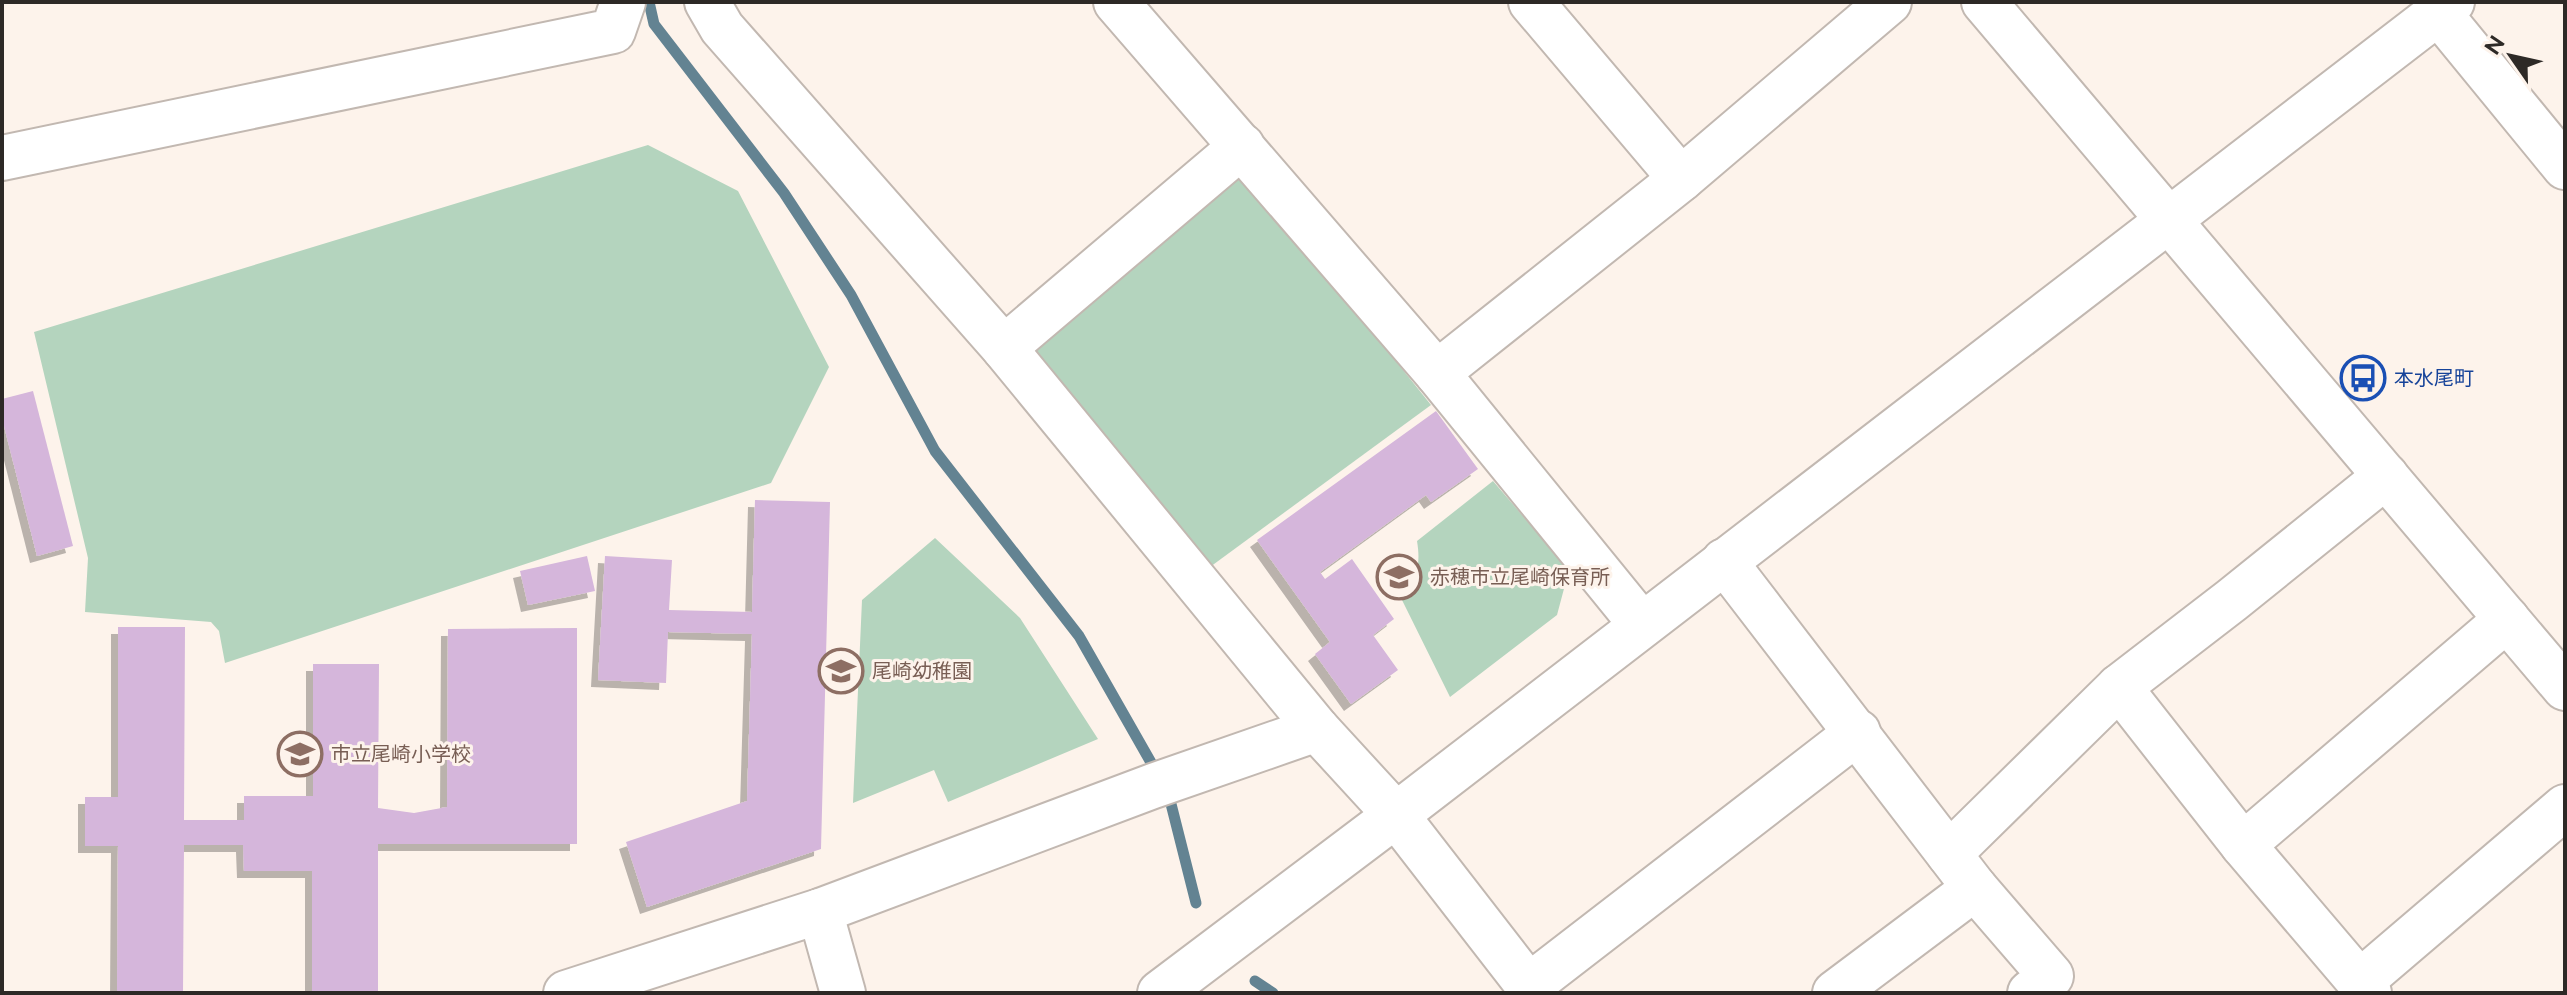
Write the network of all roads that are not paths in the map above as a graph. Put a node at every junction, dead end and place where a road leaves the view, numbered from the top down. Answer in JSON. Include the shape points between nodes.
{"nodes":[{"id":1,"x":623,"y":2,"type":"edge"},
{"id":2,"x":707,"y":2,"type":"edge"},
{"id":3,"x":1116,"y":2,"type":"edge"},
{"id":4,"x":1531,"y":2,"type":"edge"},
{"id":5,"x":1889,"y":2,"type":"edge"},
{"id":6,"x":1984,"y":2,"type":"edge"},
{"id":7,"x":2445,"y":7,"type":"edge"},
{"id":8,"x":1242,"y":146,"type":"junction"},
{"id":9,"x":2,"y":158,"type":"edge"},
{"id":10,"x":2565,"y":167,"type":"edge"},
{"id":11,"x":1681,"y":179,"type":"junction"},
{"id":12,"x":2168,"y":219,"type":"junction"},
{"id":13,"x":1004,"y":348,"type":"junction"},
{"id":14,"x":1437,"y":373,"type":"junction"},
{"id":15,"x":2386,"y":476,"type":"junction"},
{"id":16,"x":1724,"y":561,"type":"junction"},
{"id":17,"x":2507,"y":619,"type":"junction"},
{"id":18,"x":1642,"y":625,"type":"junction"},
{"id":19,"x":2119,"y":687,"type":"junction"},
{"id":20,"x":2565,"y":688,"type":"edge"},
{"id":21,"x":1317,"y":729,"type":"junction"},
{"id":22,"x":1858,"y":732,"type":"junction"},
{"id":23,"x":2565,"y":807,"type":"edge"},
{"id":24,"x":1396,"y":815,"type":"junction"},
{"id":25,"x":2243,"y":845,"type":"junction"},
{"id":26,"x":1949,"y":854,"type":"junction"},
{"id":27,"x":1975,"y":888,"type":"junction"},
{"id":28,"x":820,"y":911,"type":"junction"},
{"id":29,"x":1184,"y":986,"type":"edge"},
{"id":30,"x":2049,"y":987,"type":"edge"},
{"id":31,"x":2364,"y":988,"type":"edge"},
{"id":32,"x":1531,"y":990,"type":"edge"},
{"id":33,"x":566,"y":993,"type":"edge"},
{"id":34,"x":843,"y":993,"type":"edge"},
{"id":35,"x":1835,"y":993,"type":"edge"}],
"edges":[{"from":1,"to":9,"type":"street","via":[[613,31]]},
{"from":2,"to":13,"type":"street","via":[[722,28]]},
{"from":3,"to":8,"type":"street"},
{"from":4,"to":11,"type":"street"},
{"from":5,"to":11,"type":"street"},
{"from":6,"to":12,"type":"street"},
{"from":7,"to":10,"type":"street"},
{"from":7,"to":12,"type":"street"},
{"from":8,"to":13,"type":"street"},
{"from":8,"to":14,"type":"street"},
{"from":11,"to":14,"type":"street"},
{"from":12,"to":15,"type":"street"},
{"from":12,"to":16,"type":"street"},
{"from":13,"to":21,"type":"street"},
{"from":14,"to":18,"type":"street"},
{"from":15,"to":17,"type":"street"},
{"from":15,"to":19,"type":"street"},
{"from":16,"to":18,"type":"street"},
{"from":16,"to":22,"type":"street"},
{"from":17,"to":20,"type":"street"},
{"from":17,"to":25,"type":"street"},
{"from":18,"to":24,"type":"street"},
{"from":19,"to":25,"type":"street"},
{"from":19,"to":26,"type":"street"},
{"from":21,"to":24,"type":"street"},
{"from":21,"to":28,"type":"street"},
{"from":22,"to":26,"type":"street"},
{"from":22,"to":32,"type":"street"},
{"from":23,"to":31,"type":"street"},
{"from":24,"to":29,"type":"street"},
{"from":24,"to":32,"type":"street"},
{"from":25,"to":31,"type":"street"},
{"from":26,"to":27,"type":"street"},
{"from":27,"to":30,"type":"street"},
{"from":27,"to":35,"type":"street"},
{"from":28,"to":33,"type":"street"},
{"from":28,"to":34,"type":"street"}]}
